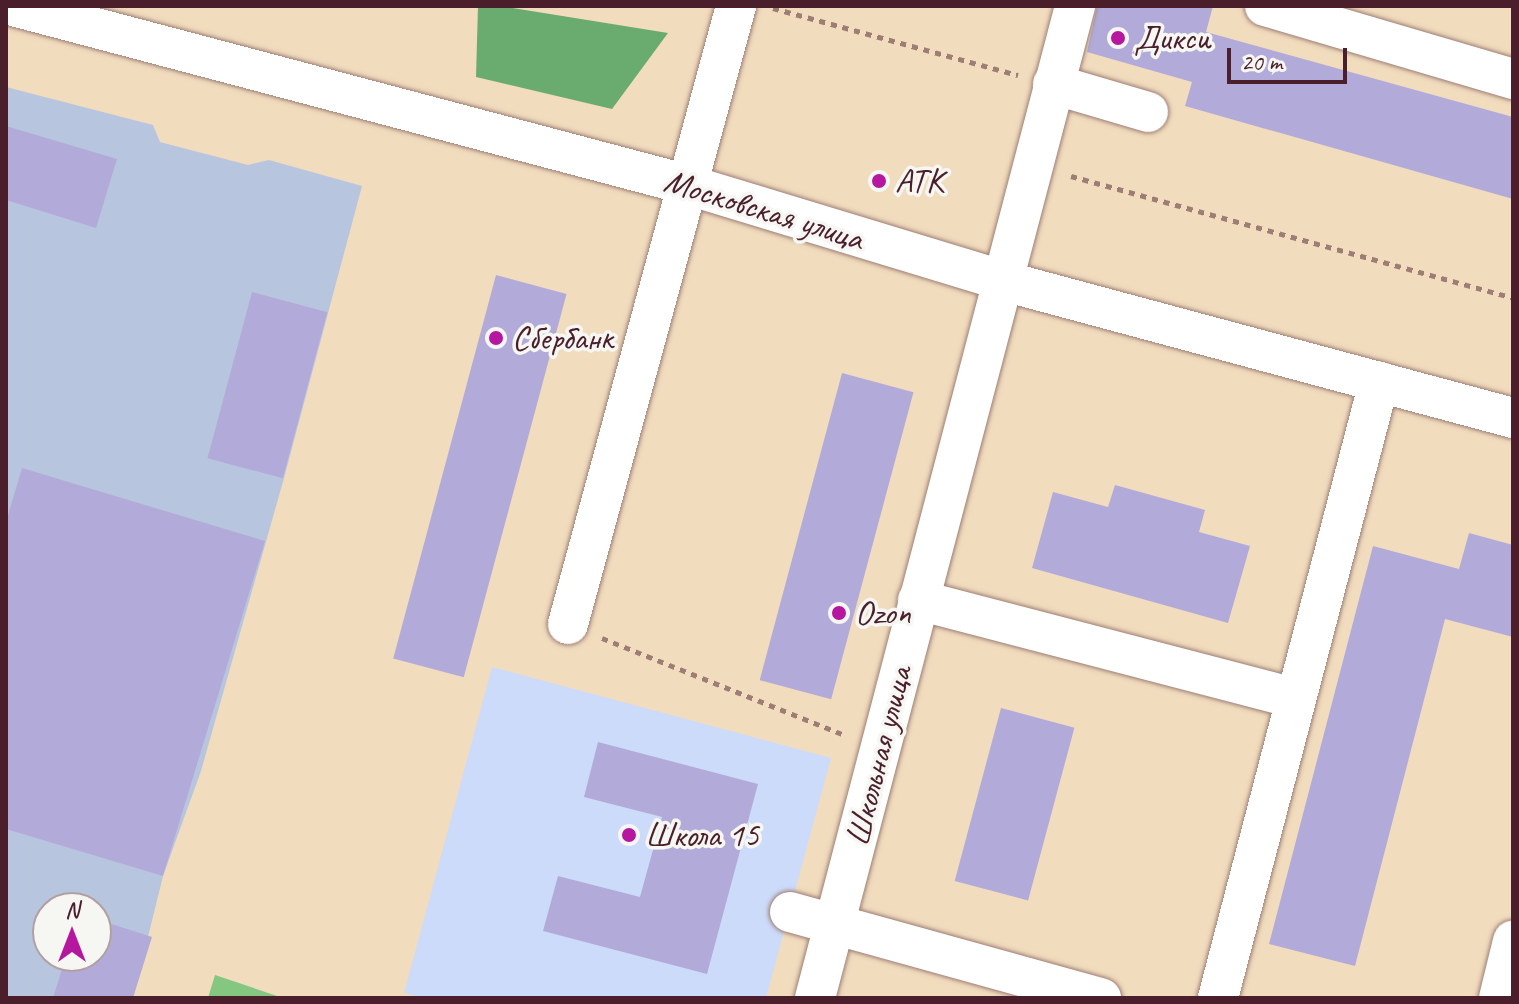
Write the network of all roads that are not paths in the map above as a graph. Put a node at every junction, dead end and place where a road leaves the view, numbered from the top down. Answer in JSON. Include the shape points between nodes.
{"nodes":[{"id":1,"x":13,"y":6,"type":"edge"},
{"id":2,"x":736,"y":6,"type":"edge"},
{"id":3,"x":1075,"y":6,"type":"edge"},
{"id":4,"x":1265,"y":6,"type":"edge"},
{"id":5,"x":1513,"y":79,"type":"edge"},
{"id":6,"x":1053,"y":84,"type":"junction"},
{"id":7,"x":1148,"y":112,"type":"dead end"},
{"id":8,"x":685,"y":184,"type":"junction"},
{"id":9,"x":1000,"y":280,"type":"junction"},
{"id":10,"x":1379,"y":382,"type":"junction"},
{"id":11,"x":1513,"y":418,"type":"edge"},
{"id":12,"x":918,"y":600,"type":"junction"},
{"id":13,"x":568,"y":624,"type":"road end"},
{"id":14,"x":1293,"y":698,"type":"junction"},
{"id":15,"x":790,"y":912,"type":"dead end"},
{"id":16,"x":835,"y":925,"type":"junction"},
{"id":17,"x":1513,"y":941,"type":"edge"},
{"id":18,"x":815,"y":998,"type":"edge"},
{"id":19,"x":1101,"y":998,"type":"edge"},
{"id":20,"x":1218,"y":998,"type":"edge"},
{"id":21,"x":1499,"y":998,"type":"edge"}],
"edges":[{"from":1,"to":8,"type":"street","name":"Московская улица"},
{"from":2,"to":8,"type":"street"},
{"from":3,"to":6,"type":"street","name":"Школьная улица"},
{"from":4,"to":5,"type":"street"},
{"from":6,"to":7,"type":"street"},
{"from":6,"to":9,"type":"street","name":"Школьная улица"},
{"from":8,"to":9,"type":"street","name":"Московская улица"},
{"from":8,"to":13,"type":"street"},
{"from":9,"to":10,"type":"street","name":"Московская улица"},
{"from":9,"to":12,"type":"street","name":"Школьная улица"},
{"from":10,"to":11,"type":"street","name":"Московская улица"},
{"from":10,"to":14,"type":"street"},
{"from":12,"to":14,"type":"street"},
{"from":12,"to":16,"type":"street","name":"Школьная улица"},
{"from":14,"to":20,"type":"street"},
{"from":15,"to":16,"type":"street"},
{"from":16,"to":18,"type":"street","name":"Школьная улица"},
{"from":16,"to":19,"type":"street"},
{"from":17,"to":21,"type":"street"}]}
